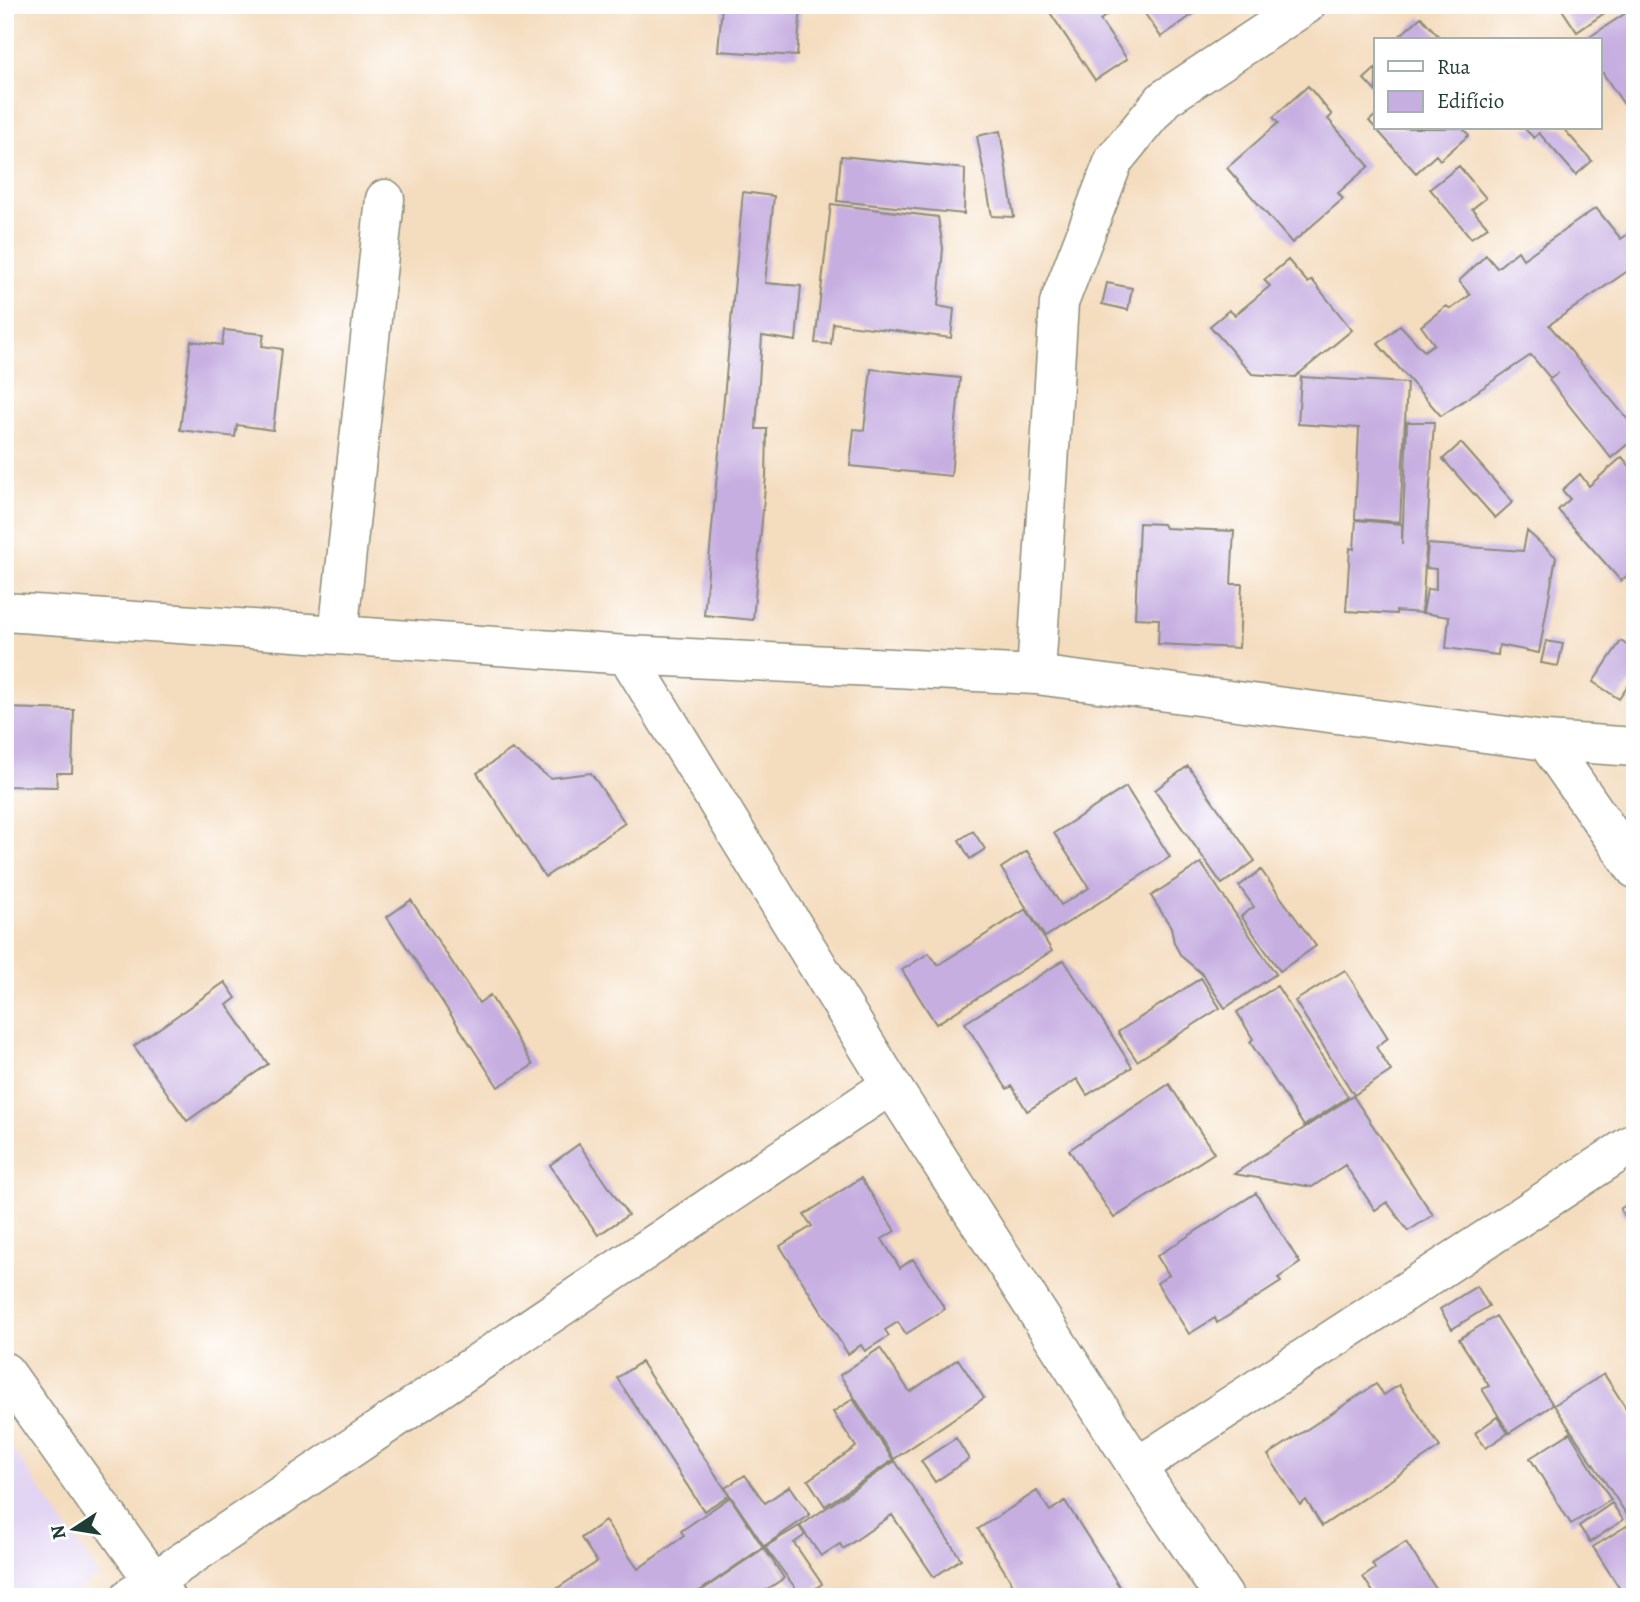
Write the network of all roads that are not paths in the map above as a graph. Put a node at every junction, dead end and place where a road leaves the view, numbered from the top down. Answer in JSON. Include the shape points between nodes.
{"nodes":[{"id":1,"x":1306,"y":5,"type":"edge"},
{"id":2,"x":385,"y":199,"type":"dead end"},
{"id":3,"x":5,"y":612,"type":"edge"},
{"id":4,"x":338,"y":635,"type":"junction"},
{"id":5,"x":627,"y":655,"type":"junction"},
{"id":6,"x":1036,"y":675,"type":"junction"},
{"id":7,"x":1546,"y":741,"type":"junction"},
{"id":8,"x":1635,"y":747,"type":"edge"},
{"id":9,"x":1635,"y":869,"type":"edge"},
{"id":10,"x":891,"y":1085,"type":"junction"},
{"id":11,"x":1635,"y":1142,"type":"edge"},
{"id":12,"x":5,"y":1372,"type":"edge"},
{"id":13,"x":1137,"y":1466,"type":"junction"},
{"id":14,"x":149,"y":1591,"type":"edge"},
{"id":15,"x":1224,"y":1597,"type":"edge"}],
"edges":[{"from":1,"to":6,"type":"street","via":[[1164,99],[1114,160],[1059,303]]},
{"from":2,"to":4,"type":"street"},
{"from":3,"to":4,"type":"street"},
{"from":4,"to":5,"type":"street"},
{"from":5,"to":6,"type":"street"},
{"from":5,"to":10,"type":"street"},
{"from":6,"to":7,"type":"street"},
{"from":7,"to":8,"type":"street"},
{"from":7,"to":9,"type":"street"},
{"from":10,"to":13,"type":"street"},
{"from":10,"to":14,"type":"street"},
{"from":11,"to":13,"type":"street"},
{"from":12,"to":14,"type":"street"},
{"from":13,"to":15,"type":"street"}]}
